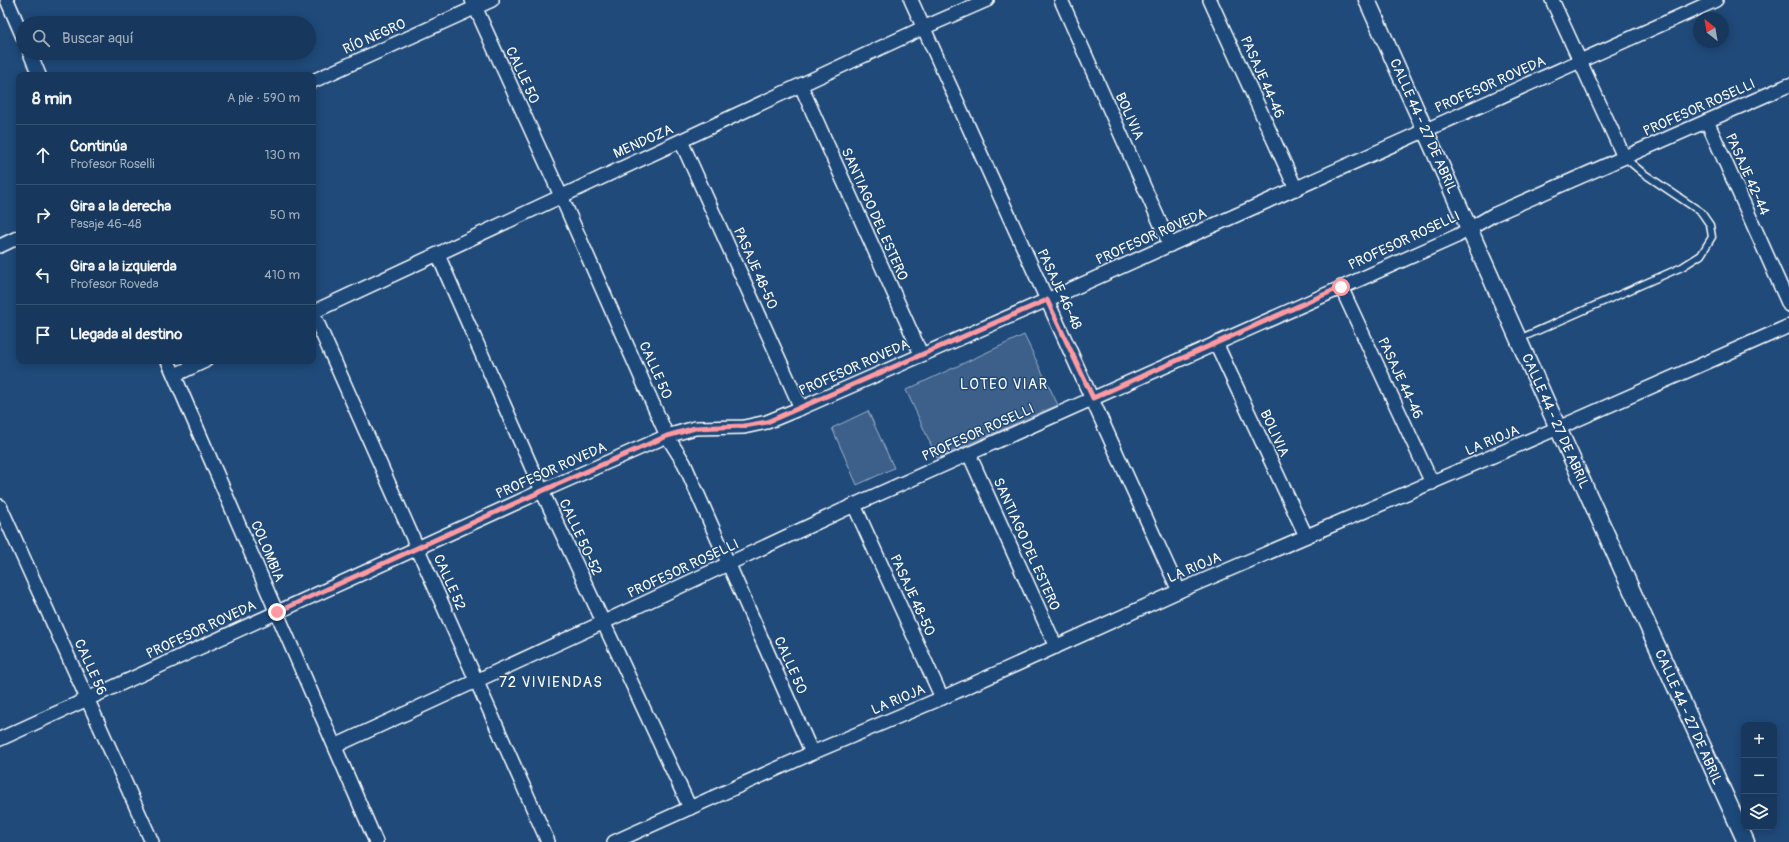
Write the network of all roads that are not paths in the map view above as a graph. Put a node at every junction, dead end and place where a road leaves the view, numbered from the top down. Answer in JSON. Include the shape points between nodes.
{"nodes":[{"id":1,"x":7,"y":0,"type":"edge"},
{"id":2,"x":492,"y":0,"type":"edge"},
{"id":3,"x":910,"y":0,"type":"edge"},
{"id":4,"x":987,"y":0,"type":"edge"},
{"id":5,"x":1061,"y":0,"type":"edge"},
{"id":6,"x":1210,"y":0,"type":"edge"},
{"id":7,"x":1367,"y":0,"type":"edge"},
{"id":8,"x":1552,"y":0,"type":"edge"},
{"id":9,"x":1716,"y":0,"type":"edge"},
{"id":10,"x":473,"y":4,"type":"edge"},
{"id":11,"x":16,"y":21,"type":"edge"},
{"id":12,"x":923,"y":28,"type":"junction"},
{"id":13,"x":33,"y":60,"type":"edge"},
{"id":14,"x":1580,"y":62,"type":"junction"},
{"id":15,"x":38,"y":72,"type":"edge"},
{"id":16,"x":316,"y":80,"type":"edge"},
{"id":17,"x":1789,"y":85,"type":"edge"},
{"id":18,"x":801,"y":86,"type":"junction"},
{"id":19,"x":1707,"y":121,"type":"junction"},
{"id":20,"x":1426,"y":130,"type":"junction"},
{"id":21,"x":681,"y":141,"type":"junction"},
{"id":22,"x":1624,"y":157,"type":"junction"},
{"id":23,"x":1296,"y":189,"type":"junction"},
{"id":24,"x":561,"y":196,"type":"junction"},
{"id":25,"x":1469,"y":228,"type":"junction"},
{"id":26,"x":16,"y":238,"type":"edge"},
{"id":27,"x":1170,"y":245,"type":"junction"},
{"id":28,"x":0,"y":246,"type":"edge"},
{"id":29,"x":438,"y":255,"type":"junction"},
{"id":30,"x":1341,"y":287,"type":"junction"},
{"id":31,"x":1047,"y":300,"type":"junction"},
{"id":32,"x":1789,"y":305,"type":"edge"},
{"id":33,"x":316,"y":311,"type":"edge"},
{"id":34,"x":316,"y":319,"type":"edge"},
{"id":35,"x":1789,"y":326,"type":"edge"},
{"id":36,"x":1519,"y":339,"type":"junction"},
{"id":37,"x":1216,"y":343,"type":"junction"},
{"id":38,"x":921,"y":354,"type":"junction"},
{"id":39,"x":170,"y":364,"type":"edge"},
{"id":40,"x":199,"y":364,"type":"edge"},
{"id":41,"x":175,"y":375,"type":"junction"},
{"id":42,"x":1093,"y":398,"type":"junction"},
{"id":43,"x":801,"y":408,"type":"junction"},
{"id":44,"x":1558,"y":428,"type":"junction"},
{"id":45,"x":667,"y":436,"type":"junction"},
{"id":46,"x":969,"y":454,"type":"junction"},
{"id":47,"x":1432,"y":483,"type":"junction"},
{"id":48,"x":542,"y":491,"type":"junction"},
{"id":49,"x":0,"y":506,"type":"edge"},
{"id":50,"x":854,"y":506,"type":"junction"},
{"id":51,"x":1306,"y":536,"type":"junction"},
{"id":52,"x":418,"y":548,"type":"junction"},
{"id":53,"x":729,"y":564,"type":"junction"},
{"id":54,"x":1179,"y":591,"type":"junction"},
{"id":55,"x":277,"y":612,"type":"junction"},
{"id":56,"x":604,"y":622,"type":"junction"},
{"id":57,"x":1056,"y":647,"type":"junction"},
{"id":58,"x":476,"y":680,"type":"junction"},
{"id":59,"x":942,"y":698,"type":"junction"},
{"id":60,"x":87,"y":699,"type":"junction"},
{"id":61,"x":0,"y":740,"type":"edge"},
{"id":62,"x":335,"y":746,"type":"junction"},
{"id":63,"x":812,"y":753,"type":"junction"},
{"id":64,"x":690,"y":808,"type":"junction"},
{"id":65,"x":152,"y":842,"type":"edge"},
{"id":66,"x":376,"y":842,"type":"edge"},
{"id":67,"x":548,"y":842,"type":"edge"},
{"id":68,"x":614,"y":842,"type":"edge"},
{"id":69,"x":1746,"y":842,"type":"edge"}],
"edges":[{"from":1,"to":11,"type":"street"},
{"from":2,"to":10,"type":"street","name":"RÍO NEGRO"},
{"from":3,"to":12,"type":"street","name":"PASAJE 46-48"},
{"from":4,"to":12,"type":"street","name":"MENDOZA"},
{"from":5,"to":27,"type":"street","name":"BOLIVIA"},
{"from":6,"to":23,"type":"street","name":"PASAJE 44-46"},
{"from":7,"to":20,"type":"street","name":"CALLE 44 - 27 DE ABRIL"},
{"from":8,"to":14,"type":"street"},
{"from":9,"to":14,"type":"street","name":"PROFESOR ROVEDA"},
{"from":10,"to":16,"type":"street","name":"RÍO NEGRO"},
{"from":10,"to":24,"type":"street","name":"CALLE 50"},
{"from":12,"to":18,"type":"street","name":"MENDOZA"},
{"from":12,"to":31,"type":"street","name":"PASAJE 46-48"},
{"from":13,"to":15,"type":"street"},
{"from":14,"to":20,"type":"street","name":"PROFESOR ROVEDA"},
{"from":14,"to":22,"type":"street"},
{"from":17,"to":19,"type":"street","name":"PROFESOR ROSELLI"},
{"from":18,"to":21,"type":"street","name":"MENDOZA"},
{"from":18,"to":38,"type":"street","name":"SANTIAGO DEL ESTERO"},
{"from":19,"to":22,"type":"street","name":"PROFESOR ROSELLI"},
{"from":19,"to":32,"type":"street","name":"PASAJE 42-44"},
{"from":20,"to":23,"type":"street","name":"PROFESOR ROVEDA"},
{"from":20,"to":25,"type":"street","name":"CALLE 44 - 27 DE ABRIL"},
{"from":21,"to":24,"type":"street","name":"MENDOZA"},
{"from":21,"to":43,"type":"street","name":"PASAJE 48-50"},
{"from":22,"to":25,"type":"street","name":"PROFESOR ROSELLI","via":[[1492,215]]},
{"from":22,"to":36,"type":"lane","via":[[1643,174],[1702,212],[1710,225],[1712,237],[1701,255],[1682,267]]},
{"from":23,"to":27,"type":"street","name":"PROFESOR ROVEDA"},
{"from":24,"to":29,"type":"street","name":"MENDOZA"},
{"from":24,"to":45,"type":"street","name":"CALLE 50"},
{"from":25,"to":30,"type":"street","name":"PROFESOR ROSELLI","via":[[1457,236]]},
{"from":25,"to":36,"type":"street","name":"CALLE 44 - 27 DE ABRIL"},
{"from":26,"to":28,"type":"street"},
{"from":27,"to":31,"type":"street","name":"PROFESOR ROVEDA"},
{"from":29,"to":33,"type":"street","name":"MENDOZA"},
{"from":29,"to":48,"type":"street","name":"CALLE 50-52"},
{"from":30,"to":37,"type":"street","name":"PROFESOR ROSELLI"},
{"from":30,"to":47,"type":"street","name":"PASAJE 44-46"},
{"from":31,"to":38,"type":"street","name":"PROFESOR ROVEDA"},
{"from":31,"to":42,"type":"street","name":"PASAJE 46-48"},
{"from":34,"to":52,"type":"street","name":"CALLE 52"},
{"from":35,"to":44,"type":"street","name":"LA RIOJA"},
{"from":36,"to":44,"type":"street","name":"CALLE 44 - 27 DE ABRIL"},
{"from":37,"to":42,"type":"street","name":"PROFESOR ROSELLI"},
{"from":37,"to":51,"type":"street","name":"BOLIVIA"},
{"from":38,"to":43,"type":"street","name":"PROFESOR ROVEDA"},
{"from":39,"to":41,"type":"street","name":"COLOMBIA"},
{"from":40,"to":41,"type":"street"},
{"from":41,"to":55,"type":"street","name":"COLOMBIA"},
{"from":42,"to":46,"type":"street","name":"PROFESOR ROSELLI"},
{"from":42,"to":54,"type":"street","name":"PASAJE 46-48"},
{"from":43,"to":45,"type":"street","name":"PROFESOR ROVEDA","via":[[767,422],[744,426],[695,428]]},
{"from":44,"to":47,"type":"street","name":"LA RIOJA"},
{"from":44,"to":69,"type":"street","name":"CALLE 44 - 27 DE ABRIL"},
{"from":45,"to":48,"type":"street","name":"PROFESOR ROVEDA"},
{"from":45,"to":53,"type":"street","name":"CALLE 50","via":[[684,463]]},
{"from":46,"to":50,"type":"street","name":"PROFESOR ROSELLI"},
{"from":46,"to":57,"type":"street","name":"SANTIAGO DEL ESTERO"},
{"from":47,"to":51,"type":"street","name":"LA RIOJA"},
{"from":48,"to":52,"type":"street","name":"PROFESOR ROVEDA"},
{"from":48,"to":56,"type":"street","name":"CALLE 50-52"},
{"from":49,"to":60,"type":"street","name":"CALLE 56"},
{"from":50,"to":53,"type":"street","name":"PROFESOR ROSELLI"},
{"from":50,"to":59,"type":"street","name":"PASAJE 48-50"},
{"from":51,"to":54,"type":"street","name":"LA RIOJA"},
{"from":52,"to":55,"type":"street","name":"PROFESOR ROVEDA"},
{"from":52,"to":58,"type":"street","name":"CALLE 52"},
{"from":53,"to":56,"type":"street","name":"PROFESOR ROSELLI"},
{"from":53,"to":63,"type":"street","name":"CALLE 50"},
{"from":54,"to":57,"type":"street","name":"LA RIOJA"},
{"from":55,"to":60,"type":"street","name":"PROFESOR ROVEDA"},
{"from":55,"to":62,"type":"street","name":"COLOMBIA"},
{"from":56,"to":58,"type":"street","name":"PROFESOR ROSELLI"},
{"from":56,"to":64,"type":"street","name":"CALLE 50-52"},
{"from":57,"to":59,"type":"street","name":"LA RIOJA"},
{"from":58,"to":62,"type":"street","name":"PROFESOR ROSELLI"},
{"from":58,"to":67,"type":"street","name":"CALLE 52"},
{"from":59,"to":63,"type":"street","name":"LA RIOJA"},
{"from":60,"to":61,"type":"street","name":"PROFESOR ROVEDA"},
{"from":60,"to":65,"type":"street","name":"CALLE 56"},
{"from":62,"to":66,"type":"street","name":"COLOMBIA"},
{"from":63,"to":64,"type":"street","name":"LA RIOJA"},
{"from":64,"to":68,"type":"street","name":"LA RIOJA"}]}
